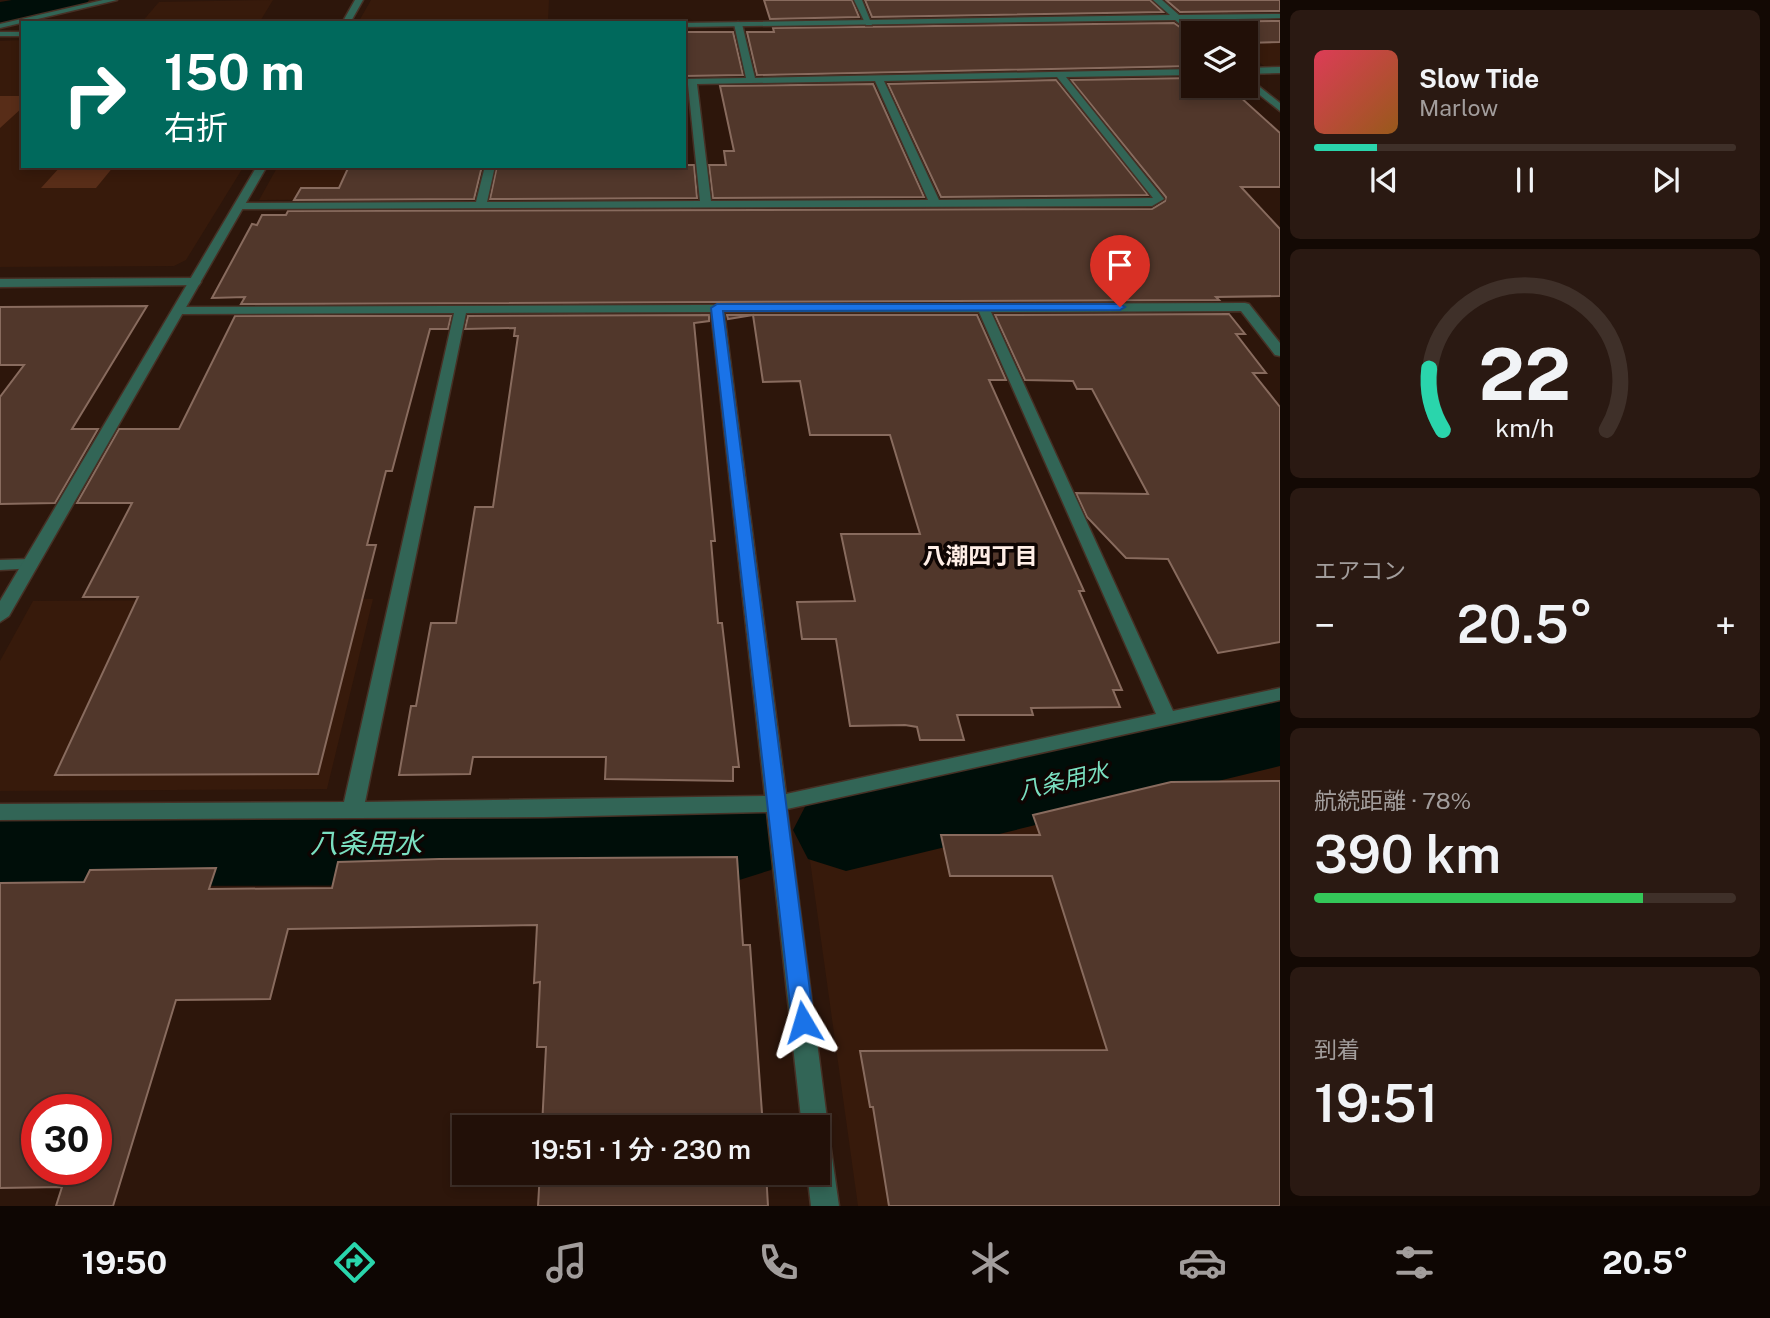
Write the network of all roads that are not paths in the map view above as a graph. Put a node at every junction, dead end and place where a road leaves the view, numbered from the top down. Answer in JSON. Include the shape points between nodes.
{"nodes":[{"id":1,"x":113,"y":0,"type":"edge"},
{"id":2,"x":359,"y":0,"type":"edge"},
{"id":3,"x":858,"y":0,"type":"edge"},
{"id":4,"x":1157,"y":0,"type":"edge"},
{"id":5,"x":1280,"y":16,"type":"edge"},
{"id":6,"x":1178,"y":18,"type":"junction"},
{"id":7,"x":21,"y":21,"type":"edge"},
{"id":8,"x":22,"y":21,"type":"edge"},
{"id":9,"x":347,"y":21,"type":"edge"},
{"id":10,"x":1181,"y":21,"type":"edge"},
{"id":11,"x":869,"y":23,"type":"junction"},
{"id":12,"x":738,"y":24,"type":"junction"},
{"id":13,"x":686,"y":25,"type":"edge"},
{"id":14,"x":0,"y":26,"type":"edge"},
{"id":15,"x":0,"y":34,"type":"edge"},
{"id":16,"x":21,"y":34,"type":"edge"},
{"id":17,"x":1280,"y":70,"type":"edge"},
{"id":18,"x":1258,"y":71,"type":"edge"},
{"id":19,"x":1181,"y":72,"type":"edge"},
{"id":20,"x":1059,"y":75,"type":"junction"},
{"id":21,"x":878,"y":78,"type":"junction"},
{"id":22,"x":751,"y":80,"type":"junction"},
{"id":23,"x":688,"y":82,"type":"edge"},
{"id":24,"x":1258,"y":89,"type":"edge"},
{"id":25,"x":1280,"y":108,"type":"edge"},
{"id":26,"x":261,"y":168,"type":"edge"},
{"id":27,"x":490,"y":168,"type":"edge"},
{"id":28,"x":935,"y":204,"type":"junction"},
{"id":29,"x":481,"y":205,"type":"junction"},
{"id":30,"x":706,"y":205,"type":"junction"},
{"id":31,"x":239,"y":206,"type":"junction"},
{"id":32,"x":195,"y":282,"type":"junction"},
{"id":33,"x":0,"y":283,"type":"edge"},
{"id":34,"x":983,"y":307,"type":"junction"},
{"id":35,"x":461,"y":308,"type":"junction"},
{"id":36,"x":717,"y":308,"type":"junction"},
{"id":37,"x":179,"y":310,"type":"junction"},
{"id":38,"x":1280,"y":352,"type":"edge"},
{"id":39,"x":30,"y":564,"type":"junction"},
{"id":40,"x":0,"y":565,"type":"edge"},
{"id":41,"x":0,"y":616,"type":"edge"},
{"id":42,"x":1280,"y":694,"type":"edge"},
{"id":43,"x":1167,"y":718,"type":"junction"},
{"id":44,"x":777,"y":804,"type":"junction"},
{"id":45,"x":353,"y":810,"type":"junction"},
{"id":46,"x":0,"y":812,"type":"edge"},
{"id":47,"x":814,"y":1115,"type":"edge"},
{"id":48,"x":822,"y":1185,"type":"edge"},
{"id":49,"x":825,"y":1206,"type":"edge"}],
"edges":[{"from":1,"to":8,"type":"street"},
{"from":2,"to":9,"type":"street"},
{"from":3,"to":11,"type":"street"},
{"from":4,"to":6,"type":"street"},
{"from":5,"to":6,"type":"street"},
{"from":6,"to":10,"type":"street"},
{"from":6,"to":11,"type":"street"},
{"from":7,"to":14,"type":"street"},
{"from":11,"to":12,"type":"street"},
{"from":12,"to":13,"type":"street"},
{"from":12,"to":22,"type":"street"},
{"from":15,"to":16,"type":"street"},
{"from":17,"to":18,"type":"street"},
{"from":19,"to":20,"type":"street"},
{"from":20,"to":21,"type":"street"},
{"from":20,"to":28,"type":"street","via":[[1159,199],[1152,203]]},
{"from":21,"to":22,"type":"street"},
{"from":21,"to":28,"type":"street"},
{"from":22,"to":23,"type":"street"},
{"from":23,"to":30,"type":"street"},
{"from":24,"to":25,"type":"street"},
{"from":26,"to":31,"type":"street"},
{"from":27,"to":29,"type":"street"},
{"from":28,"to":30,"type":"street"},
{"from":29,"to":30,"type":"street"},
{"from":29,"to":31,"type":"street"},
{"from":31,"to":32,"type":"street"},
{"from":32,"to":33,"type":"street"},
{"from":32,"to":37,"type":"street"},
{"from":34,"to":36,"type":"street"},
{"from":34,"to":38,"type":"street","via":[[1245,307]]},
{"from":34,"to":43,"type":"street"},
{"from":35,"to":36,"type":"street"},
{"from":35,"to":37,"type":"street"},
{"from":35,"to":45,"type":"street"},
{"from":36,"to":44,"type":"street"},
{"from":37,"to":39,"type":"street"},
{"from":39,"to":40,"type":"street"},
{"from":39,"to":41,"type":"street"},
{"from":42,"to":43,"type":"street"},
{"from":43,"to":44,"type":"street"},
{"from":44,"to":45,"type":"street"},
{"from":44,"to":47,"type":"street"},
{"from":45,"to":46,"type":"street"},
{"from":48,"to":49,"type":"street"}]}
